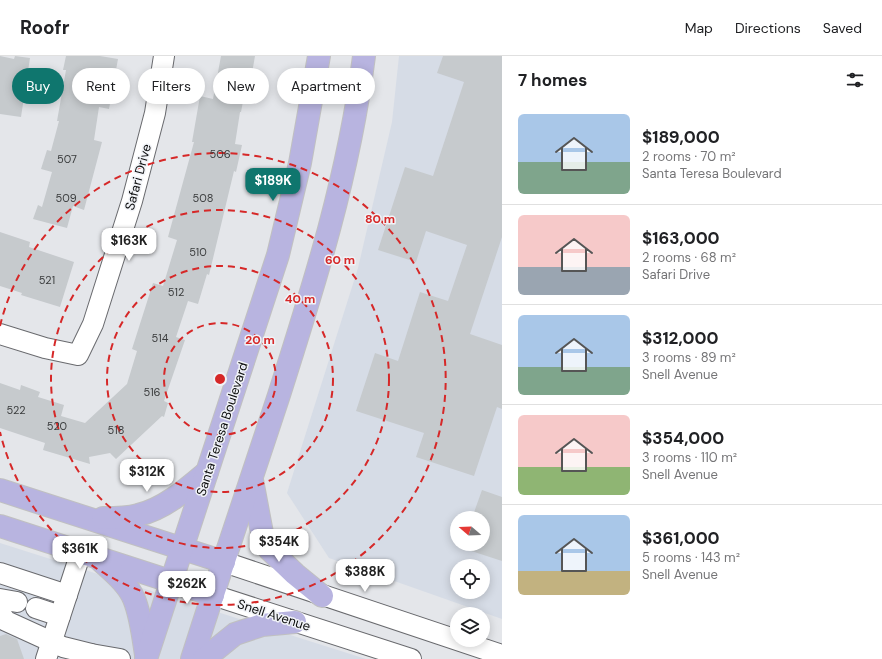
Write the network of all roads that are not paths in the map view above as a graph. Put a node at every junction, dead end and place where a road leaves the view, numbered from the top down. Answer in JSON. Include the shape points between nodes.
{"nodes":[{"id":1,"x":164,"y":56,"type":"edge"},
{"id":2,"x":319,"y":56,"type":"edge"},
{"id":3,"x":364,"y":56,"type":"edge"},
{"id":4,"x":0,"y":334,"type":"edge"},
{"id":5,"x":207,"y":472,"type":"junction"},
{"id":6,"x":252,"y":478,"type":"junction"},
{"id":7,"x":0,"y":490,"type":"edge"},
{"id":8,"x":89,"y":518,"type":"junction"},
{"id":9,"x":0,"y":526,"type":"edge"},
{"id":10,"x":182,"y":548,"type":"junction"},
{"id":11,"x":90,"y":555,"type":"junction"},
{"id":12,"x":224,"y":562,"type":"junction"},
{"id":13,"x":0,"y":573,"type":"edge"},
{"id":14,"x":171,"y":582,"type":"junction"},
{"id":15,"x":67,"y":595,"type":"junction"},
{"id":16,"x":212,"y":595,"type":"junction"},
{"id":17,"x":322,"y":596,"type":"junction"},
{"id":18,"x":36,"y":608,"type":"dead end"},
{"id":19,"x":0,"y":612,"type":"edge"},
{"id":20,"x":60,"y":616,"type":"junction"},
{"id":21,"x":295,"y":622,"type":"junction"},
{"id":22,"x":58,"y":652,"type":"edge"},
{"id":23,"x":502,"y":655,"type":"edge"},
{"id":24,"x":90,"y":656,"type":"edge"},
{"id":25,"x":146,"y":658,"type":"edge"},
{"id":26,"x":120,"y":659,"type":"edge"},
{"id":27,"x":192,"y":659,"type":"edge"},
{"id":28,"x":204,"y":659,"type":"edge"},
{"id":29,"x":411,"y":659,"type":"edge"}],
"edges":[{"from":1,"to":4,"type":"street","name":"Safari Drive","via":[[155,113],[132,201],[93,324],[78,355]]},
{"from":2,"to":5,"type":"main road","name":"Santa Teresa Boulevard","via":[[300,163],[278,255]]},
{"from":3,"to":6,"type":"main road","via":[[350,144],[328,235],[307,309]]},
{"from":5,"to":8,"type":"main road","via":[[157,508],[138,515]]},
{"from":5,"to":10,"type":"main road","name":"Santa Teresa Boulevard"},
{"from":6,"to":12,"type":"main road"},
{"from":6,"to":17,"type":"main road","via":[[262,533],[269,549]]},
{"from":7,"to":8,"type":"main road"},
{"from":8,"to":10,"type":"main road"},
{"from":9,"to":11,"type":"main road","name":"Snell Avenue"},
{"from":10,"to":12,"type":"main road"},
{"from":10,"to":14,"type":"main road","name":"Santa Teresa Boulevard"},
{"from":11,"to":14,"type":"main road","name":"Snell Avenue"},
{"from":11,"to":15,"type":"street"},
{"from":11,"to":25,"type":"main road","via":[[120,579],[133,598]]},
{"from":12,"to":16,"type":"main road"},
{"from":12,"to":17,"type":"street"},
{"from":13,"to":15,"type":"street"},
{"from":14,"to":16,"type":"main road","name":"Snell Avenue"},
{"from":14,"to":25,"type":"main road","name":"Santa Teresa Boulevard"},
{"from":15,"to":20,"type":"street"},
{"from":16,"to":21,"type":"street","name":"Snell Avenue"},
{"from":16,"to":27,"type":"main road"},
{"from":17,"to":23,"type":"street"},
{"from":18,"to":20,"type":"street"},
{"from":19,"to":22,"type":"street","via":[[6,621]]},
{"from":20,"to":22,"type":"street"},
{"from":21,"to":28,"type":"main road","via":[[262,625],[235,634]]},
{"from":21,"to":29,"type":"street","name":"Snell Avenue"},
{"from":22,"to":24,"type":"street"},
{"from":24,"to":26,"type":"street"}]}
